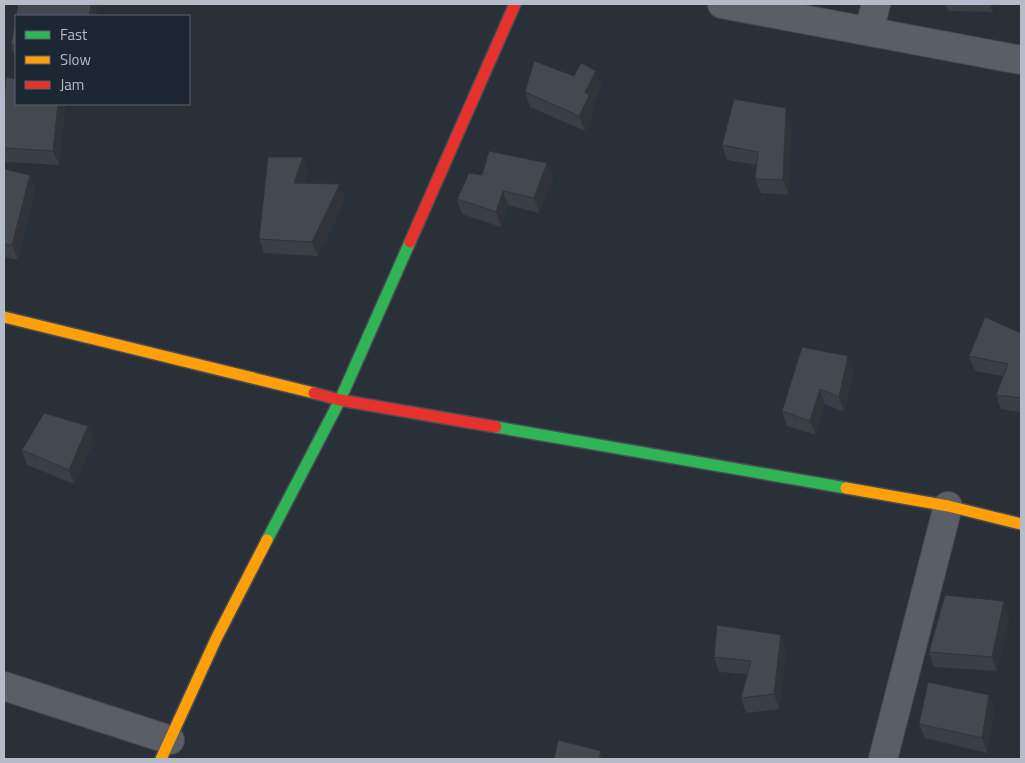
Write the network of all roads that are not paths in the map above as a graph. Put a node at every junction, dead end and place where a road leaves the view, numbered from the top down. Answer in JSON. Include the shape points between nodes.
{"nodes":[{"id":1,"x":515,"y":4,"type":"edge"},
{"id":2,"x":722,"y":4,"type":"edge"},
{"id":3,"x":876,"y":4,"type":"edge"},
{"id":4,"x":869,"y":31,"type":"junction"},
{"id":5,"x":1021,"y":60,"type":"edge"},
{"id":6,"x":4,"y":316,"type":"edge"},
{"id":7,"x":340,"y":400,"type":"junction"},
{"id":8,"x":948,"y":506,"type":"junction"},
{"id":9,"x":1021,"y":524,"type":"edge"},
{"id":10,"x":4,"y":686,"type":"edge"},
{"id":11,"x":166,"y":749,"type":"edge"},
{"id":12,"x":883,"y":759,"type":"edge"}],
"edges":[{"from":1,"to":7,"type":"street"},
{"from":2,"to":4,"type":"street"},
{"from":3,"to":4,"type":"street"},
{"from":4,"to":5,"type":"street"},
{"from":6,"to":7,"type":"street"},
{"from":7,"to":8,"type":"street"},
{"from":7,"to":11,"type":"street","via":[[216,639]]},
{"from":8,"to":9,"type":"street"},
{"from":8,"to":12,"type":"street"},
{"from":10,"to":11,"type":"street"}]}
